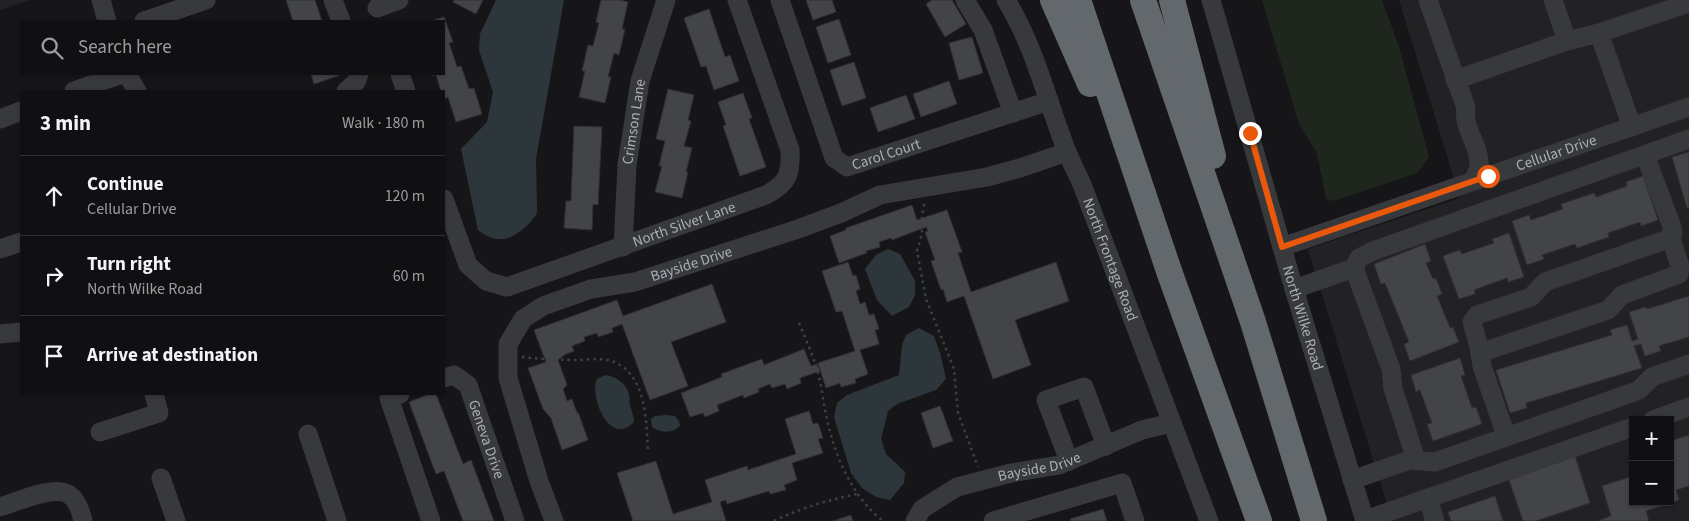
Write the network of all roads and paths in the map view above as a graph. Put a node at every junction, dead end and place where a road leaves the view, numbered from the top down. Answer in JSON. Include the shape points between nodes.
{"nodes":[{"id":1,"x":101,"y":0,"type":"edge"},
{"id":2,"x":206,"y":0,"type":"edge"},
{"id":3,"x":333,"y":0,"type":"edge"},
{"id":4,"x":399,"y":0,"type":"edge"},
{"id":5,"x":666,"y":0,"type":"edge"},
{"id":6,"x":738,"y":0,"type":"edge"},
{"id":7,"x":780,"y":0,"type":"edge"},
{"id":8,"x":965,"y":0,"type":"edge"},
{"id":9,"x":1006,"y":0,"type":"edge"},
{"id":10,"x":1053,"y":0,"type":"edge"},
{"id":11,"x":1078,"y":0,"type":"edge"},
{"id":12,"x":1143,"y":0,"type":"edge"},
{"id":13,"x":1172,"y":0,"type":"edge"},
{"id":14,"x":1211,"y":0,"type":"edge"},
{"id":15,"x":1428,"y":0,"type":"edge"},
{"id":16,"x":1553,"y":0,"type":"edge"},
{"id":17,"x":1689,"y":3,"type":"edge"},
{"id":18,"x":378,"y":10,"type":"edge"},
{"id":19,"x":107,"y":20,"type":"edge"},
{"id":20,"x":147,"y":20,"type":"edge"},
{"id":21,"x":341,"y":20,"type":"edge"},
{"id":22,"x":1599,"y":33,"type":"junction"},
{"id":23,"x":1567,"y":41,"type":"junction"},
{"id":24,"x":119,"y":75,"type":"edge"},
{"id":25,"x":128,"y":75,"type":"edge"},
{"id":26,"x":359,"y":75,"type":"edge"},
{"id":27,"x":400,"y":75,"type":"edge"},
{"id":28,"x":1455,"y":80,"type":"junction"},
{"id":29,"x":77,"y":90,"type":"edge"},
{"id":30,"x":136,"y":90,"type":"edge"},
{"id":31,"x":347,"y":90,"type":"edge"},
{"id":32,"x":406,"y":90,"type":"edge"},
{"id":33,"x":1050,"y":101,"type":"junction"},
{"id":34,"x":1689,"y":107,"type":"edge"},
{"id":35,"x":1013,"y":113,"type":"junction"},
{"id":36,"x":1632,"y":127,"type":"junction"},
{"id":37,"x":1689,"y":139,"type":"edge"},
{"id":38,"x":1478,"y":142,"type":"junction"},
{"id":39,"x":1067,"y":152,"type":"junction"},
{"id":40,"x":1645,"y":155,"type":"junction"},
{"id":41,"x":1505,"y":170,"type":"junction"},
{"id":42,"x":1473,"y":181,"type":"junction"},
{"id":43,"x":926,"y":186,"type":"junction"},
{"id":44,"x":445,"y":202,"type":"edge"},
{"id":45,"x":1672,"y":238,"type":"junction"},
{"id":46,"x":20,"y":242,"type":"edge"},
{"id":47,"x":623,"y":246,"type":"junction"},
{"id":48,"x":1282,"y":247,"type":"junction"},
{"id":49,"x":0,"y":249,"type":"edge"},
{"id":50,"x":1354,"y":268,"type":"junction"},
{"id":51,"x":1169,"y":271,"type":"junction"},
{"id":52,"x":1294,"y":289,"type":"junction"},
{"id":53,"x":799,"y":322,"type":"dead end"},
{"id":54,"x":1253,"y":322,"type":"junction"},
{"id":55,"x":20,"y":332,"type":"edge"},
{"id":56,"x":0,"y":334,"type":"edge"},
{"id":57,"x":1480,"y":353,"type":"junction"},
{"id":58,"x":508,"y":356,"type":"junction"},
{"id":59,"x":1689,"y":364,"type":"edge"},
{"id":60,"x":445,"y":378,"type":"edge"},
{"id":61,"x":154,"y":395,"type":"edge"},
{"id":62,"x":397,"y":395,"type":"edge"},
{"id":63,"x":1689,"y":407,"type":"edge"},
{"id":64,"x":1664,"y":416,"type":"edge"},
{"id":65,"x":1171,"y":423,"type":"junction"},
{"id":66,"x":1629,"y":428,"type":"edge"},
{"id":67,"x":100,"y":432,"type":"dead end"},
{"id":68,"x":308,"y":434,"type":"dead end"},
{"id":69,"x":1506,"y":436,"type":"junction"},
{"id":70,"x":1106,"y":446,"type":"junction"},
{"id":71,"x":648,"y":450,"type":"dead end"},
{"id":72,"x":1416,"y":460,"type":"junction"},
{"id":73,"x":1069,"y":461,"type":"junction"},
{"id":74,"x":161,"y":478,"type":"dead end"},
{"id":75,"x":983,"y":480,"type":"junction"},
{"id":76,"x":1352,"y":480,"type":"junction"},
{"id":77,"x":857,"y":494,"type":"junction"},
{"id":78,"x":1428,"y":498,"type":"junction"},
{"id":79,"x":0,"y":507,"type":"edge"},
{"id":80,"x":1365,"y":520,"type":"edge"},
{"id":81,"x":84,"y":521,"type":"edge"},
{"id":82,"x":176,"y":521,"type":"edge"},
{"id":83,"x":337,"y":521,"type":"edge"},
{"id":84,"x":432,"y":521,"type":"edge"},
{"id":85,"x":515,"y":521,"type":"edge"},
{"id":86,"x":554,"y":521,"type":"edge"},
{"id":87,"x":774,"y":521,"type":"edge"},
{"id":88,"x":883,"y":521,"type":"edge"},
{"id":89,"x":915,"y":521,"type":"edge"},
{"id":90,"x":993,"y":521,"type":"edge"},
{"id":91,"x":1135,"y":521,"type":"edge"},
{"id":92,"x":1209,"y":521,"type":"edge"},
{"id":93,"x":1259,"y":521,"type":"edge"},
{"id":94,"x":1314,"y":521,"type":"edge"},
{"id":95,"x":1435,"y":521,"type":"edge"}],
"edges":[{"from":1,"to":19,"type":"street"},
{"from":2,"to":20,"type":"street"},
{"from":3,"to":21,"type":"street"},
{"from":4,"to":18,"type":"street"},
{"from":5,"to":47,"type":"street","name":"Crimson Lane","via":[[640,81],[627,165]]},
{"from":6,"to":47,"type":"street","name":"North Silver Lane","via":[[790,150],[791,169],[781,187],[766,196]]},
{"from":7,"to":35,"type":"street","name":"Carol Court","via":[[834,158],[847,167]]},
{"from":8,"to":35,"type":"street","via":[[984,30]]},
{"from":9,"to":33,"type":"street","name":"North Frontage Road","via":[[1018,20]]},
{"from":10,"to":51,"type":"highway","via":[[1086,74],[1126,184]]},
{"from":11,"to":51,"type":"highway"},
{"from":12,"to":54,"type":"highway"},
{"from":13,"to":54,"type":"highway"},
{"from":14,"to":48,"type":"street","name":"North Wilke Road"},
{"from":15,"to":28,"type":"street"},
{"from":16,"to":23,"type":"street"},
{"from":17,"to":22,"type":"street"},
{"from":22,"to":23,"type":"street"},
{"from":22,"to":36,"type":"street"},
{"from":23,"to":28,"type":"street"},
{"from":24,"to":29,"type":"street"},
{"from":25,"to":30,"type":"street"},
{"from":26,"to":31,"type":"street"},
{"from":27,"to":32,"type":"street"},
{"from":28,"to":38,"type":"street","via":[[1466,108],[1464,116]]},
{"from":33,"to":35,"type":"street","name":"Carol Court"},
{"from":33,"to":39,"type":"street","name":"North Frontage Road"},
{"from":34,"to":36,"type":"street","name":"Cellular Drive"},
{"from":36,"to":41,"type":"street","name":"Cellular Drive"},
{"from":37,"to":40,"type":"street"},
{"from":38,"to":41,"type":"street","via":[[1488,159]]},
{"from":38,"to":42,"type":"street","via":[[1480,164]]},
{"from":39,"to":43,"type":"street","name":"Bayside Drive","via":[[987,177]]},
{"from":39,"to":65,"type":"street","name":"North Frontage Road"},
{"from":40,"to":45,"type":"street","via":[[1671,224]]},
{"from":40,"to":50,"type":"street","via":[[1373,251],[1359,258]]},
{"from":41,"to":42,"type":"street","name":"Cellular Drive"},
{"from":42,"to":48,"type":"street","name":"Cellular Drive"},
{"from":43,"to":58,"type":"street","name":"Bayside Drive","via":[[880,195],[798,229],[636,282],[592,289],[543,306],[523,319],[508,344]]},
{"from":43,"to":75,"type":"path","via":[[918,261],[926,299],[954,369],[958,413]]},
{"from":44,"to":47,"type":"street","name":"North Silver Lane","via":[[468,265],[486,281],[507,287]]},
{"from":45,"to":57,"type":"street","via":[[1545,282],[1531,297],[1477,315],[1472,326]]},
{"from":45,"to":57,"type":"street","via":[[1680,266],[1679,274],[1622,295],[1608,310]]},
{"from":46,"to":49,"type":"street"},
{"from":48,"to":52,"type":"street","name":"North Wilke Road"},
{"from":50,"to":52,"type":"street"},
{"from":50,"to":72,"type":"street","via":[[1390,369]]},
{"from":51,"to":93,"type":"highway"},
{"from":52,"to":76,"type":"street","name":"North Wilke Road"},
{"from":53,"to":77,"type":"path","via":[[818,372],[831,434]]},
{"from":54,"to":94,"type":"highway"},
{"from":55,"to":56,"type":"street"},
{"from":57,"to":69,"type":"street"},
{"from":58,"to":71,"type":"path","via":[[613,361],[631,375],[639,390],[645,410]]},
{"from":58,"to":86,"type":"street","name":"Bayside Drive","via":[[508,378]]},
{"from":59,"to":69,"type":"street","via":[[1652,377],[1634,392]]},
{"from":60,"to":85,"type":"street","name":"Geneva Drive","via":[[454,375],[468,385]]},
{"from":61,"to":67,"type":"street","via":[[159,413]]},
{"from":62,"to":84,"type":"street","via":[[389,398]]},
{"from":63,"to":64,"type":"street"},
{"from":65,"to":70,"type":"street","name":"Bayside Drive","via":[[1142,430]]},
{"from":65,"to":92,"type":"street","name":"North Frontage Road"},
{"from":66,"to":78,"type":"street"},
{"from":68,"to":83,"type":"street"},
{"from":69,"to":72,"type":"street","via":[[1434,462]]},
{"from":70,"to":73,"type":"street","name":"Bayside Drive"},
{"from":70,"to":73,"type":"street","via":[[1084,387],[1046,400]]},
{"from":72,"to":76,"type":"street"},
{"from":73,"to":75,"type":"street","name":"Bayside Drive"},
{"from":74,"to":82,"type":"street"},
{"from":75,"to":89,"type":"street","name":"Bayside Drive","via":[[957,487],[922,509]]},
{"from":76,"to":80,"type":"street","name":"North Wilke Road"},
{"from":77,"to":87,"type":"path","via":[[818,503]]},
{"from":77,"to":88,"type":"path"},
{"from":78,"to":80,"type":"street"},
{"from":78,"to":95,"type":"street"},
{"from":79,"to":81,"type":"street","via":[[55,490],[70,494]]},
{"from":90,"to":91,"type":"street","via":[[1122,483]]}]}
